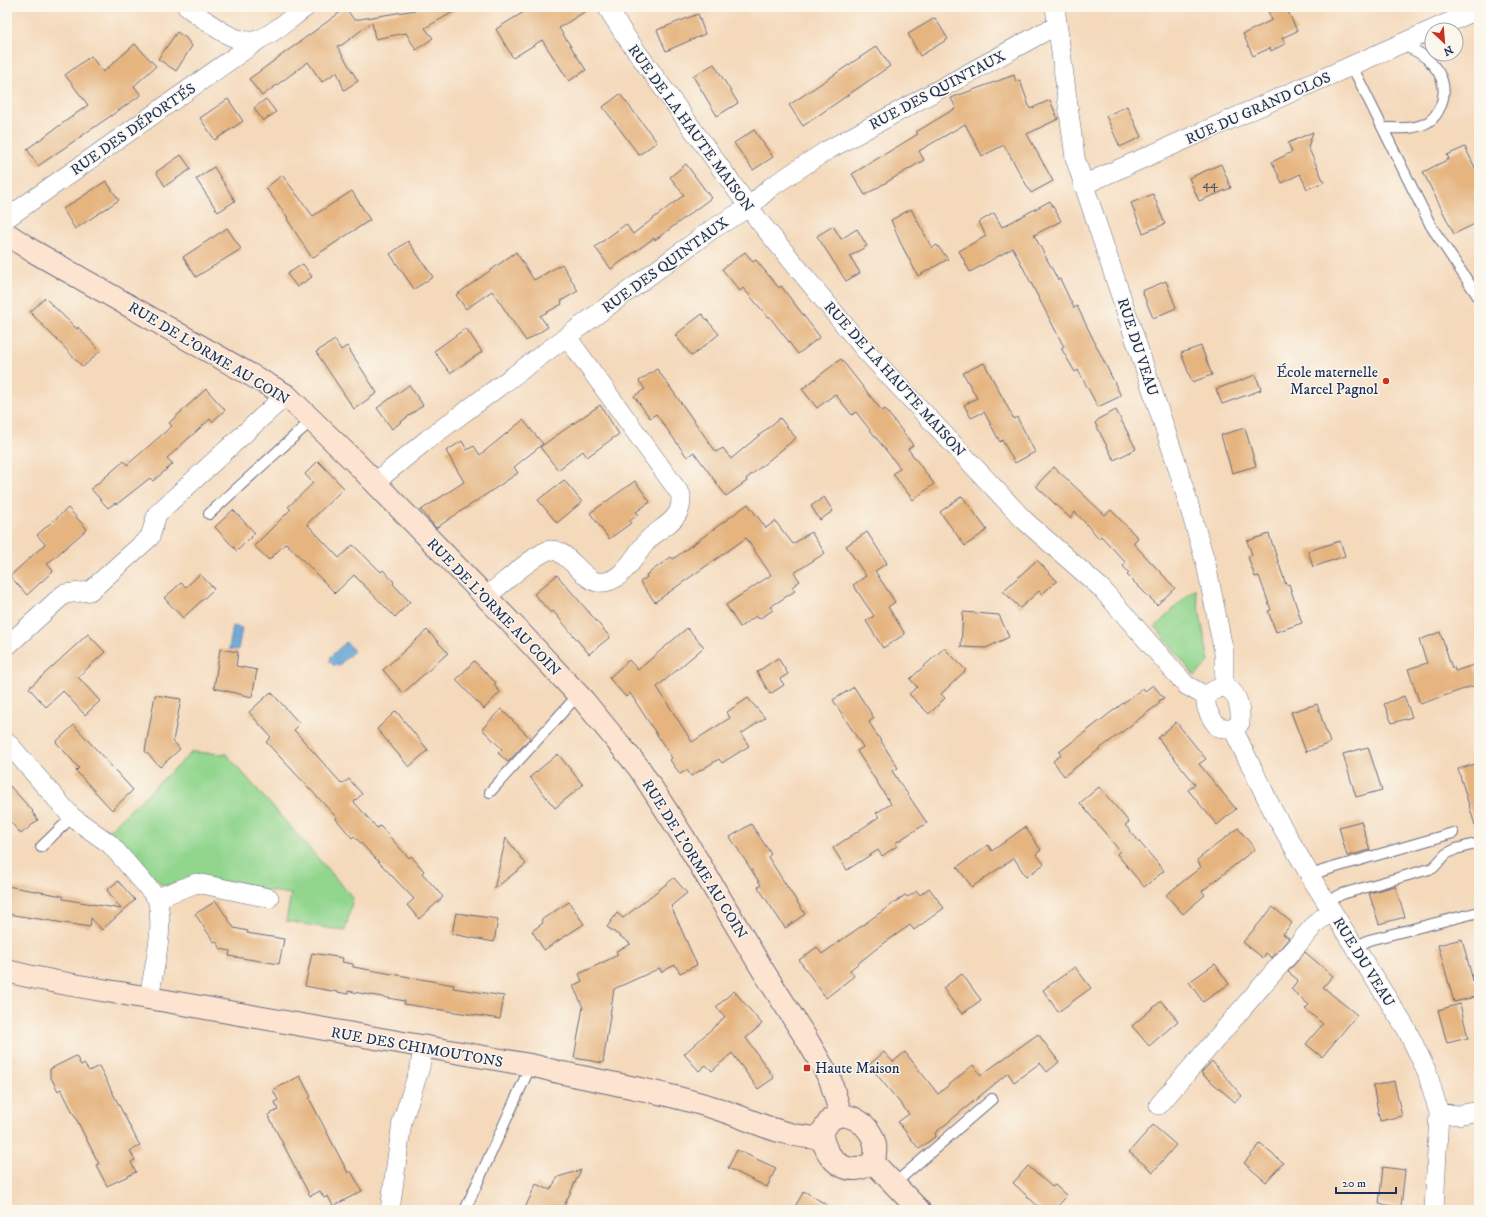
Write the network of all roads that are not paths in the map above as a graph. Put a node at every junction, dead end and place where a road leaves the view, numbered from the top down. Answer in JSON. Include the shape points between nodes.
{"nodes":[{"id":1,"x":187,"y":7,"type":"edge"},
{"id":2,"x":306,"y":7,"type":"edge"},
{"id":3,"x":607,"y":7,"type":"edge"},
{"id":4,"x":1055,"y":7,"type":"edge"},
{"id":5,"x":1479,"y":9,"type":"edge"},
{"id":6,"x":1450,"y":22,"type":"edge"},
{"id":7,"x":1057,"y":27,"type":"junction"},
{"id":8,"x":1424,"y":34,"type":"edge"},
{"id":9,"x":260,"y":39,"type":"junction"},
{"id":10,"x":1399,"y":45,"type":"junction"},
{"id":11,"x":1352,"y":66,"type":"junction"},
{"id":12,"x":1382,"y":125,"type":"junction"},
{"id":13,"x":1084,"y":184,"type":"junction"},
{"id":14,"x":749,"y":206,"type":"junction"},
{"id":15,"x":7,"y":218,"type":"edge"},
{"id":16,"x":7,"y":234,"type":"edge"},
{"id":17,"x":1479,"y":298,"type":"edge"},
{"id":18,"x":567,"y":337,"type":"junction"},
{"id":19,"x":286,"y":395,"type":"junction"},
{"id":20,"x":312,"y":420,"type":"junction"},
{"id":21,"x":374,"y":483,"type":"junction"},
{"id":22,"x":209,"y":514,"type":"dead end"},
{"id":23,"x":487,"y":598,"type":"junction"},
{"id":24,"x":7,"y":646,"type":"edge"},
{"id":25,"x":1224,"y":687,"type":"junction"},
{"id":26,"x":578,"y":695,"type":"junction"},
{"id":27,"x":1207,"y":697,"type":"junction"},
{"id":28,"x":1233,"y":730,"type":"junction"},
{"id":29,"x":7,"y":742,"type":"edge"},
{"id":30,"x":490,"y":792,"type":"dead end"},
{"id":31,"x":72,"y":818,"type":"junction"},
{"id":32,"x":1453,"y":833,"type":"dead end"},
{"id":33,"x":1479,"y":843,"type":"edge"},
{"id":34,"x":41,"y":847,"type":"dead end"},
{"id":35,"x":1311,"y":876,"type":"junction"},
{"id":36,"x":157,"y":898,"type":"junction"},
{"id":37,"x":269,"y":898,"type":"dead end"},
{"id":38,"x":1330,"y":907,"type":"junction"},
{"id":39,"x":1479,"y":912,"type":"edge"},
{"id":40,"x":1356,"y":947,"type":"junction"},
{"id":41,"x":7,"y":971,"type":"edge"},
{"id":42,"x":149,"y":998,"type":"junction"},
{"id":43,"x":424,"y":1048,"type":"junction"},
{"id":44,"x":531,"y":1065,"type":"junction"},
{"id":45,"x":992,"y":1099,"type":"dead end"},
{"id":46,"x":1158,"y":1105,"type":"dead end"},
{"id":47,"x":1479,"y":1111,"type":"edge"},
{"id":48,"x":1439,"y":1113,"type":"junction"},
{"id":49,"x":840,"y":1115,"type":"junction"},
{"id":50,"x":822,"y":1138,"type":"junction"},
{"id":51,"x":873,"y":1162,"type":"junction"},
{"id":52,"x":894,"y":1184,"type":"junction"},
{"id":53,"x":390,"y":1210,"type":"edge"},
{"id":54,"x":465,"y":1210,"type":"edge"},
{"id":55,"x":919,"y":1210,"type":"edge"},
{"id":56,"x":1434,"y":1210,"type":"edge"}],
"edges":[{"from":1,"to":9,"type":"street","via":[[236,40]]},
{"from":2,"to":9,"type":"street","name":"RUE DES DÉPORTÉS"},
{"from":3,"to":14,"type":"street","name":"RUE DE LA HAUTE MAISON"},
{"from":4,"to":7,"type":"street","name":"RUE DU VEAU"},
{"from":5,"to":6,"type":"street","name":"RUE DU GRAND CLOS"},
{"from":7,"to":13,"type":"street","name":"RUE DU VEAU","via":[[1075,158]]},
{"from":7,"to":14,"type":"street","name":"RUE DES QUINTAUX","via":[[826,151],[771,187]]},
{"from":8,"to":10,"type":"street","name":"RUE DU GRAND CLOS"},
{"from":9,"to":15,"type":"street","name":"RUE DES DÉPORTÉS"},
{"from":10,"to":11,"type":"street","name":"RUE DU GRAND CLOS"},
{"from":10,"to":12,"type":"lane","via":[[1423,55],[1432,64],[1444,85],[1444,98],[1438,114],[1428,122],[1411,128]]},
{"from":11,"to":12,"type":"lane"},
{"from":11,"to":13,"type":"street","name":"RUE DU GRAND CLOS"},
{"from":12,"to":17,"type":"lane","via":[[1431,226]]},
{"from":13,"to":25,"type":"street","name":"RUE DU VEAU","via":[[1178,468],[1206,564],[1224,653]]},
{"from":14,"to":18,"type":"street","name":"RUE DES QUINTAUX","via":[[711,230]]},
{"from":14,"to":27,"type":"street","name":"RUE DE LA HAUTE MAISON","via":[[870,356],[1024,520],[1101,588],[1186,685]]},
{"from":16,"to":19,"type":"main road","name":"RUE DE L'ORME AU COIN"},
{"from":18,"to":21,"type":"street","name":"RUE DES QUINTAUX","via":[[428,439]]},
{"from":18,"to":23,"type":"street","via":[[681,495],[681,507],[676,517],[649,539],[623,572],[610,580],[598,582],[588,578],[559,552],[551,550],[541,554]]},
{"from":19,"to":20,"type":"main road","name":"RUE DE L'ORME AU COIN"},
{"from":19,"to":24,"type":"street","via":[[157,514],[150,537],[90,591],[64,594]]},
{"from":20,"to":21,"type":"main road","name":"RUE DE L'ORME AU COIN"},
{"from":20,"to":22,"type":"lane"},
{"from":21,"to":23,"type":"main road","name":"RUE DE L'ORME AU COIN"},
{"from":23,"to":26,"type":"main road","name":"RUE DE L'ORME AU COIN"},
{"from":25,"to":27,"type":"street","via":[[1212,691]]},
{"from":25,"to":28,"type":"street","via":[[1229,688],[1236,698],[1241,713],[1240,723]]},
{"from":26,"to":30,"type":"lane"},
{"from":26,"to":49,"type":"main road","name":"RUE DE L'ORME AU COIN","via":[[612,733],[638,768],[684,838],[830,1079]]},
{"from":27,"to":28,"type":"street","via":[[1207,712],[1218,728]]},
{"from":28,"to":35,"type":"street","name":"RUE DU VEAU","via":[[1273,811]]},
{"from":29,"to":31,"type":"street"},
{"from":31,"to":34,"type":"lane"},
{"from":31,"to":36,"type":"street","via":[[110,844]]},
{"from":32,"to":35,"type":"lane"},
{"from":33,"to":38,"type":"lane","via":[[1446,854],[1432,868],[1342,894]]},
{"from":35,"to":38,"type":"street","name":"RUE DU VEAU"},
{"from":36,"to":37,"type":"street","via":[[197,883]]},
{"from":36,"to":42,"type":"street","via":[[161,929]]},
{"from":38,"to":40,"type":"street","name":"RUE DU VEAU"},
{"from":38,"to":46,"type":"street"},
{"from":39,"to":40,"type":"lane","via":[[1369,940]]},
{"from":40,"to":48,"type":"street","name":"RUE DU VEAU","via":[[1407,1030],[1427,1072]]},
{"from":41,"to":42,"type":"main road","name":"RUE DES CHIMOUTONS","via":[[66,985]]},
{"from":42,"to":43,"type":"main road","name":"RUE DES CHIMOUTONS"},
{"from":43,"to":44,"type":"main road","name":"RUE DES CHIMOUTONS","via":[[475,1054]]},
{"from":43,"to":53,"type":"street","via":[[402,1122]]},
{"from":44,"to":50,"type":"main road","name":"RUE DES CHIMOUTONS","via":[[652,1091],[719,1110],[788,1135]]},
{"from":44,"to":54,"type":"lane"},
{"from":45,"to":52,"type":"lane"},
{"from":47,"to":48,"type":"street","via":[[1458,1115]]},
{"from":48,"to":56,"type":"street","name":"RUE DU VEAU"},
{"from":49,"to":50,"type":"main road","via":[[825,1125]]},
{"from":49,"to":51,"type":"main road","via":[[854,1117],[867,1129],[876,1144],[877,1152]]},
{"from":50,"to":51,"type":"main road","via":[[827,1151],[842,1166],[857,1169]]},
{"from":51,"to":52,"type":"main road"},
{"from":52,"to":55,"type":"main road"}]}
